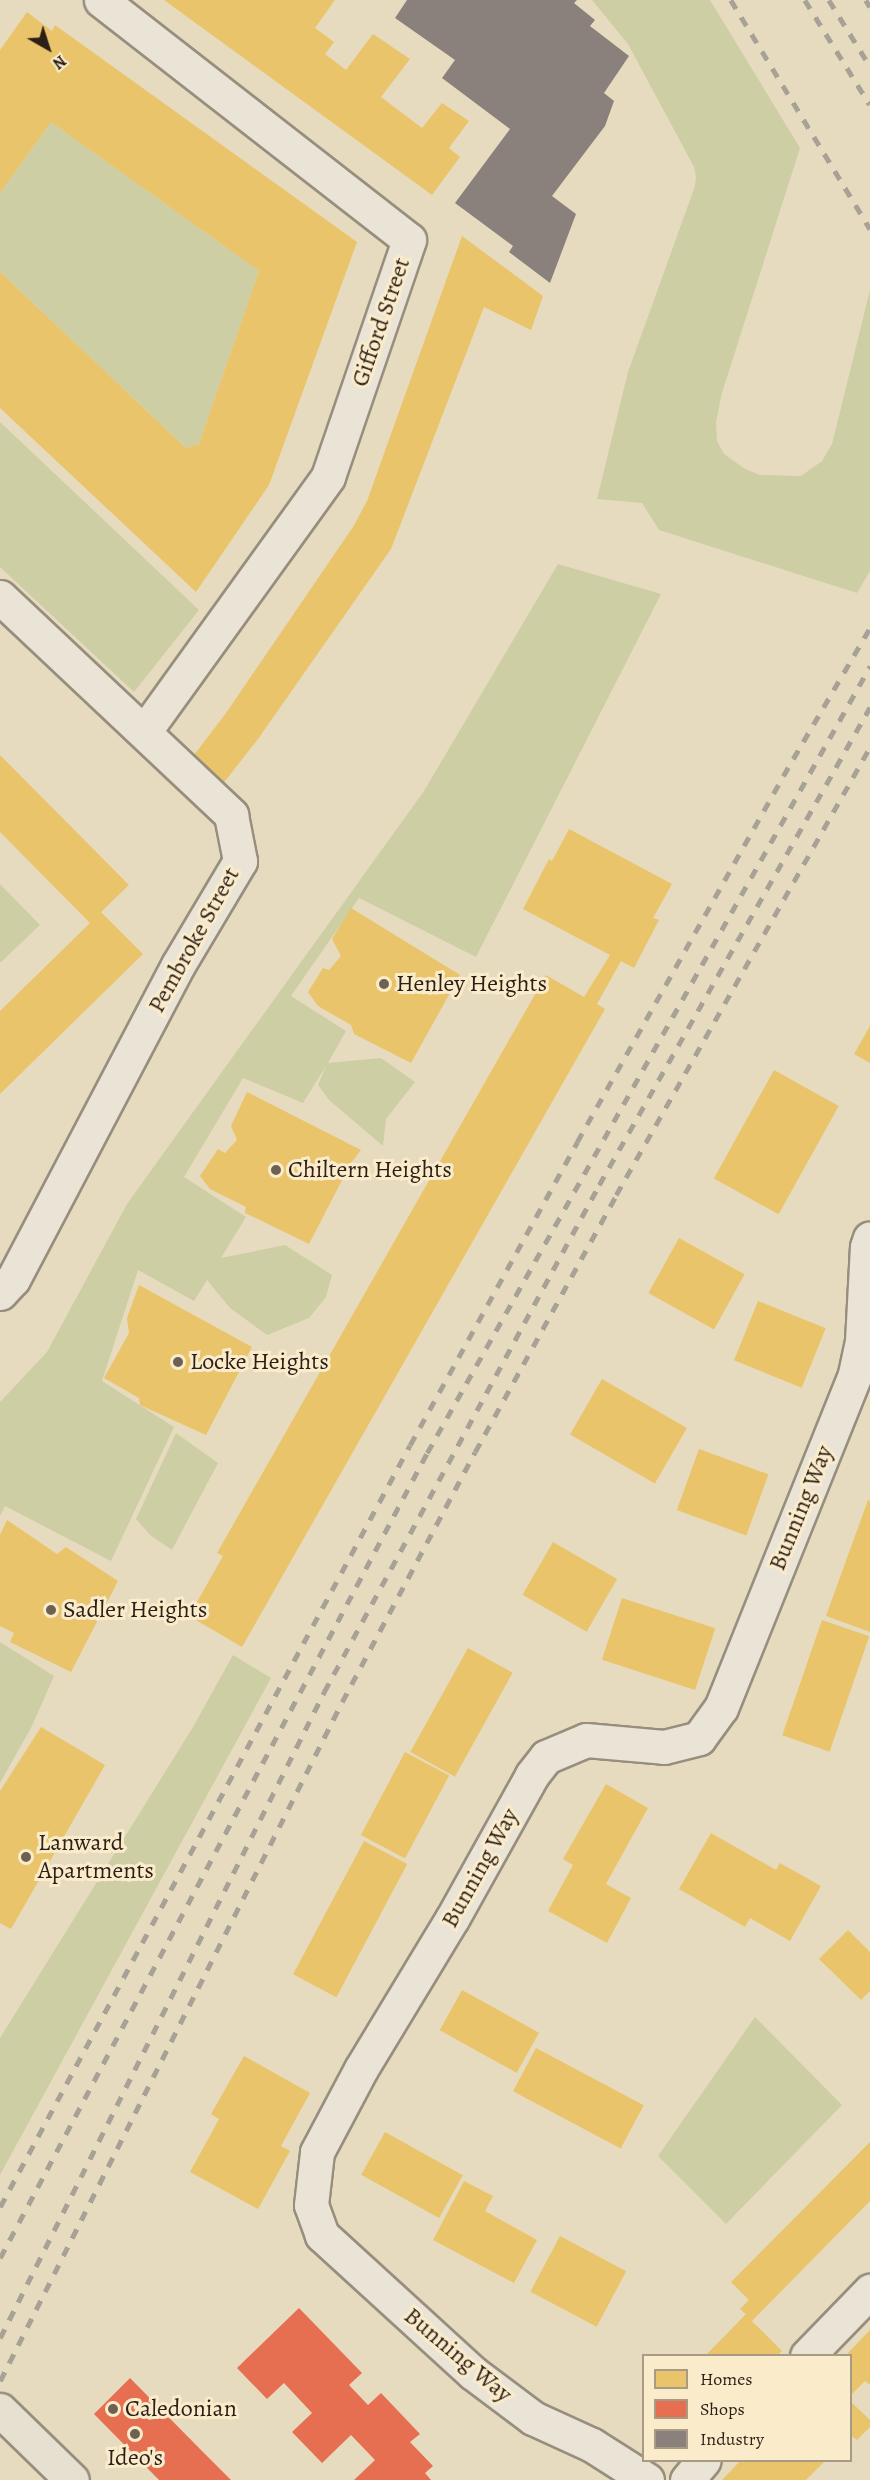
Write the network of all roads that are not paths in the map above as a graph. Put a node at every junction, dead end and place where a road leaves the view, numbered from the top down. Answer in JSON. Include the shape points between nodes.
{"nodes":[{"id":1,"x":101,"y":0,"type":"edge"},
{"id":2,"x":0,"y":597,"type":"edge"},
{"id":3,"x":144,"y":732,"type":"junction"},
{"id":4,"x":870,"y":1238,"type":"edge"},
{"id":5,"x":7,"y":1286,"type":"edge"},
{"id":6,"x":870,"y":2291,"type":"edge"},
{"id":7,"x":808,"y":2354,"type":"edge"},
{"id":8,"x":0,"y":2410,"type":"edge"},
{"id":9,"x":702,"y":2462,"type":"edge"},
{"id":10,"x":72,"y":2480,"type":"edge"},
{"id":11,"x":647,"y":2480,"type":"edge"},
{"id":12,"x":687,"y":2480,"type":"edge"}],
"edges":[{"from":1,"to":3,"type":"street","name":"Gifford Street","via":[[409,240],[328,477]]},
{"from":2,"to":3,"type":"street","name":"Pembroke Street"},
{"from":3,"to":5,"type":"street","name":"Pembroke Street","via":[[231,815],[240,861],[178,965]]},
{"from":4,"to":11,"type":"street","name":"Bunning Way","via":[[862,1341],[855,1374],[721,1708],[699,1738],[664,1747],[586,1740],[546,1757],[317,2152],[311,2205],[322,2235],[472,2373],[533,2418],[592,2445]]},
{"from":6,"to":7,"type":"street"},
{"from":8,"to":10,"type":"main road"},
{"from":9,"to":12,"type":"street"}]}
